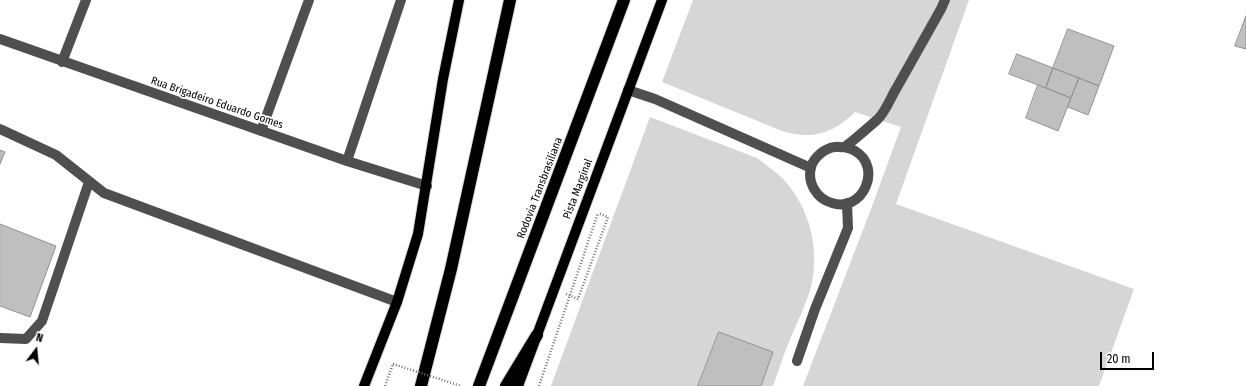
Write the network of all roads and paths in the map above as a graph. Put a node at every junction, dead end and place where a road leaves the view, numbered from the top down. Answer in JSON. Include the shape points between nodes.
{"nodes":[{"id":1,"x":86,"y":0,"type":"edge"},
{"id":2,"x":308,"y":0,"type":"edge"},
{"id":3,"x":401,"y":0,"type":"edge"},
{"id":4,"x":459,"y":0,"type":"edge"},
{"id":5,"x":510,"y":0,"type":"edge"},
{"id":6,"x":624,"y":0,"type":"edge"},
{"id":7,"x":662,"y":0,"type":"edge"},
{"id":8,"x":944,"y":0,"type":"edge"},
{"id":9,"x":0,"y":39,"type":"edge"},
{"id":10,"x":62,"y":62,"type":"junction"},
{"id":11,"x":628,"y":90,"type":"junction"},
{"id":12,"x":0,"y":129,"type":"edge"},
{"id":13,"x":261,"y":131,"type":"junction"},
{"id":14,"x":844,"y":147,"type":"junction"},
{"id":15,"x":348,"y":161,"type":"junction"},
{"id":16,"x":811,"y":168,"type":"junction"},
{"id":17,"x":89,"y":182,"type":"junction"},
{"id":18,"x":427,"y":186,"type":"junction"},
{"id":19,"x":847,"y":203,"type":"junction"},
{"id":20,"x":553,"y":290,"type":"junction"},
{"id":21,"x":397,"y":302,"type":"junction"},
{"id":22,"x":537,"y":335,"type":"junction"},
{"id":23,"x":0,"y":338,"type":"edge"},
{"id":24,"x":797,"y":361,"type":"dead end"},
{"id":25,"x":364,"y":386,"type":"edge"},
{"id":26,"x":385,"y":386,"type":"edge"},
{"id":27,"x":421,"y":386,"type":"edge"},
{"id":28,"x":461,"y":386,"type":"edge"},
{"id":29,"x":479,"y":386,"type":"edge"},
{"id":30,"x":506,"y":386,"type":"edge"},
{"id":31,"x":518,"y":386,"type":"edge"},
{"id":32,"x":539,"y":386,"type":"edge"}],
"edges":[{"from":1,"to":10,"type":"street"},
{"from":2,"to":13,"type":"street"},
{"from":3,"to":15,"type":"street"},
{"from":4,"to":18,"type":"main road","via":[[443,79]]},
{"from":5,"to":27,"type":"highway","via":[[451,269]]},
{"from":6,"to":29,"type":"highway","name":"Rodovia Transbrasiliana"},
{"from":7,"to":11,"type":"main road","name":"Pista Marginal"},
{"from":8,"to":14,"type":"street","via":[[879,119]]},
{"from":9,"to":10,"type":"street","name":"Rua Brigadeiro Eduardo Gomes"},
{"from":10,"to":13,"type":"street","name":"Rua Brigadeiro Eduardo Gomes"},
{"from":11,"to":16,"type":"street","via":[[655,99]]},
{"from":11,"to":20,"type":"main road","name":"Pista Marginal"},
{"from":12,"to":17,"type":"street","via":[[56,156]]},
{"from":13,"to":15,"type":"street","name":"Rua Brigadeiro Eduardo Gomes"},
{"from":14,"to":16,"type":"street","via":[[825,150],[817,157]]},
{"from":14,"to":19,"type":"street","via":[[862,157],[869,175],[862,194]]},
{"from":15,"to":18,"type":"street","name":"Rua Brigadeiro Eduardo Gomes"},
{"from":16,"to":19,"type":"street","via":[[811,181],[815,191],[823,199],[832,203]]},
{"from":17,"to":21,"type":"street","via":[[104,193]]},
{"from":17,"to":23,"type":"street","via":[[42,321],[26,339]]},
{"from":18,"to":21,"type":"main road","via":[[418,234]]},
{"from":19,"to":24,"type":"street","via":[[848,228]]},
{"from":20,"to":22,"type":"main road","name":"Pista Marginal"},
{"from":20,"to":32,"type":"path","bridge":true,"via":[[578,299],[608,217],[598,213]]},
{"from":21,"to":25,"type":"main road"},
{"from":22,"to":30,"type":"highway"},
{"from":22,"to":31,"type":"main road","name":"Pista Marginal"},
{"from":26,"to":28,"type":"path","bridge":true,"via":[[393,364]]}]}
